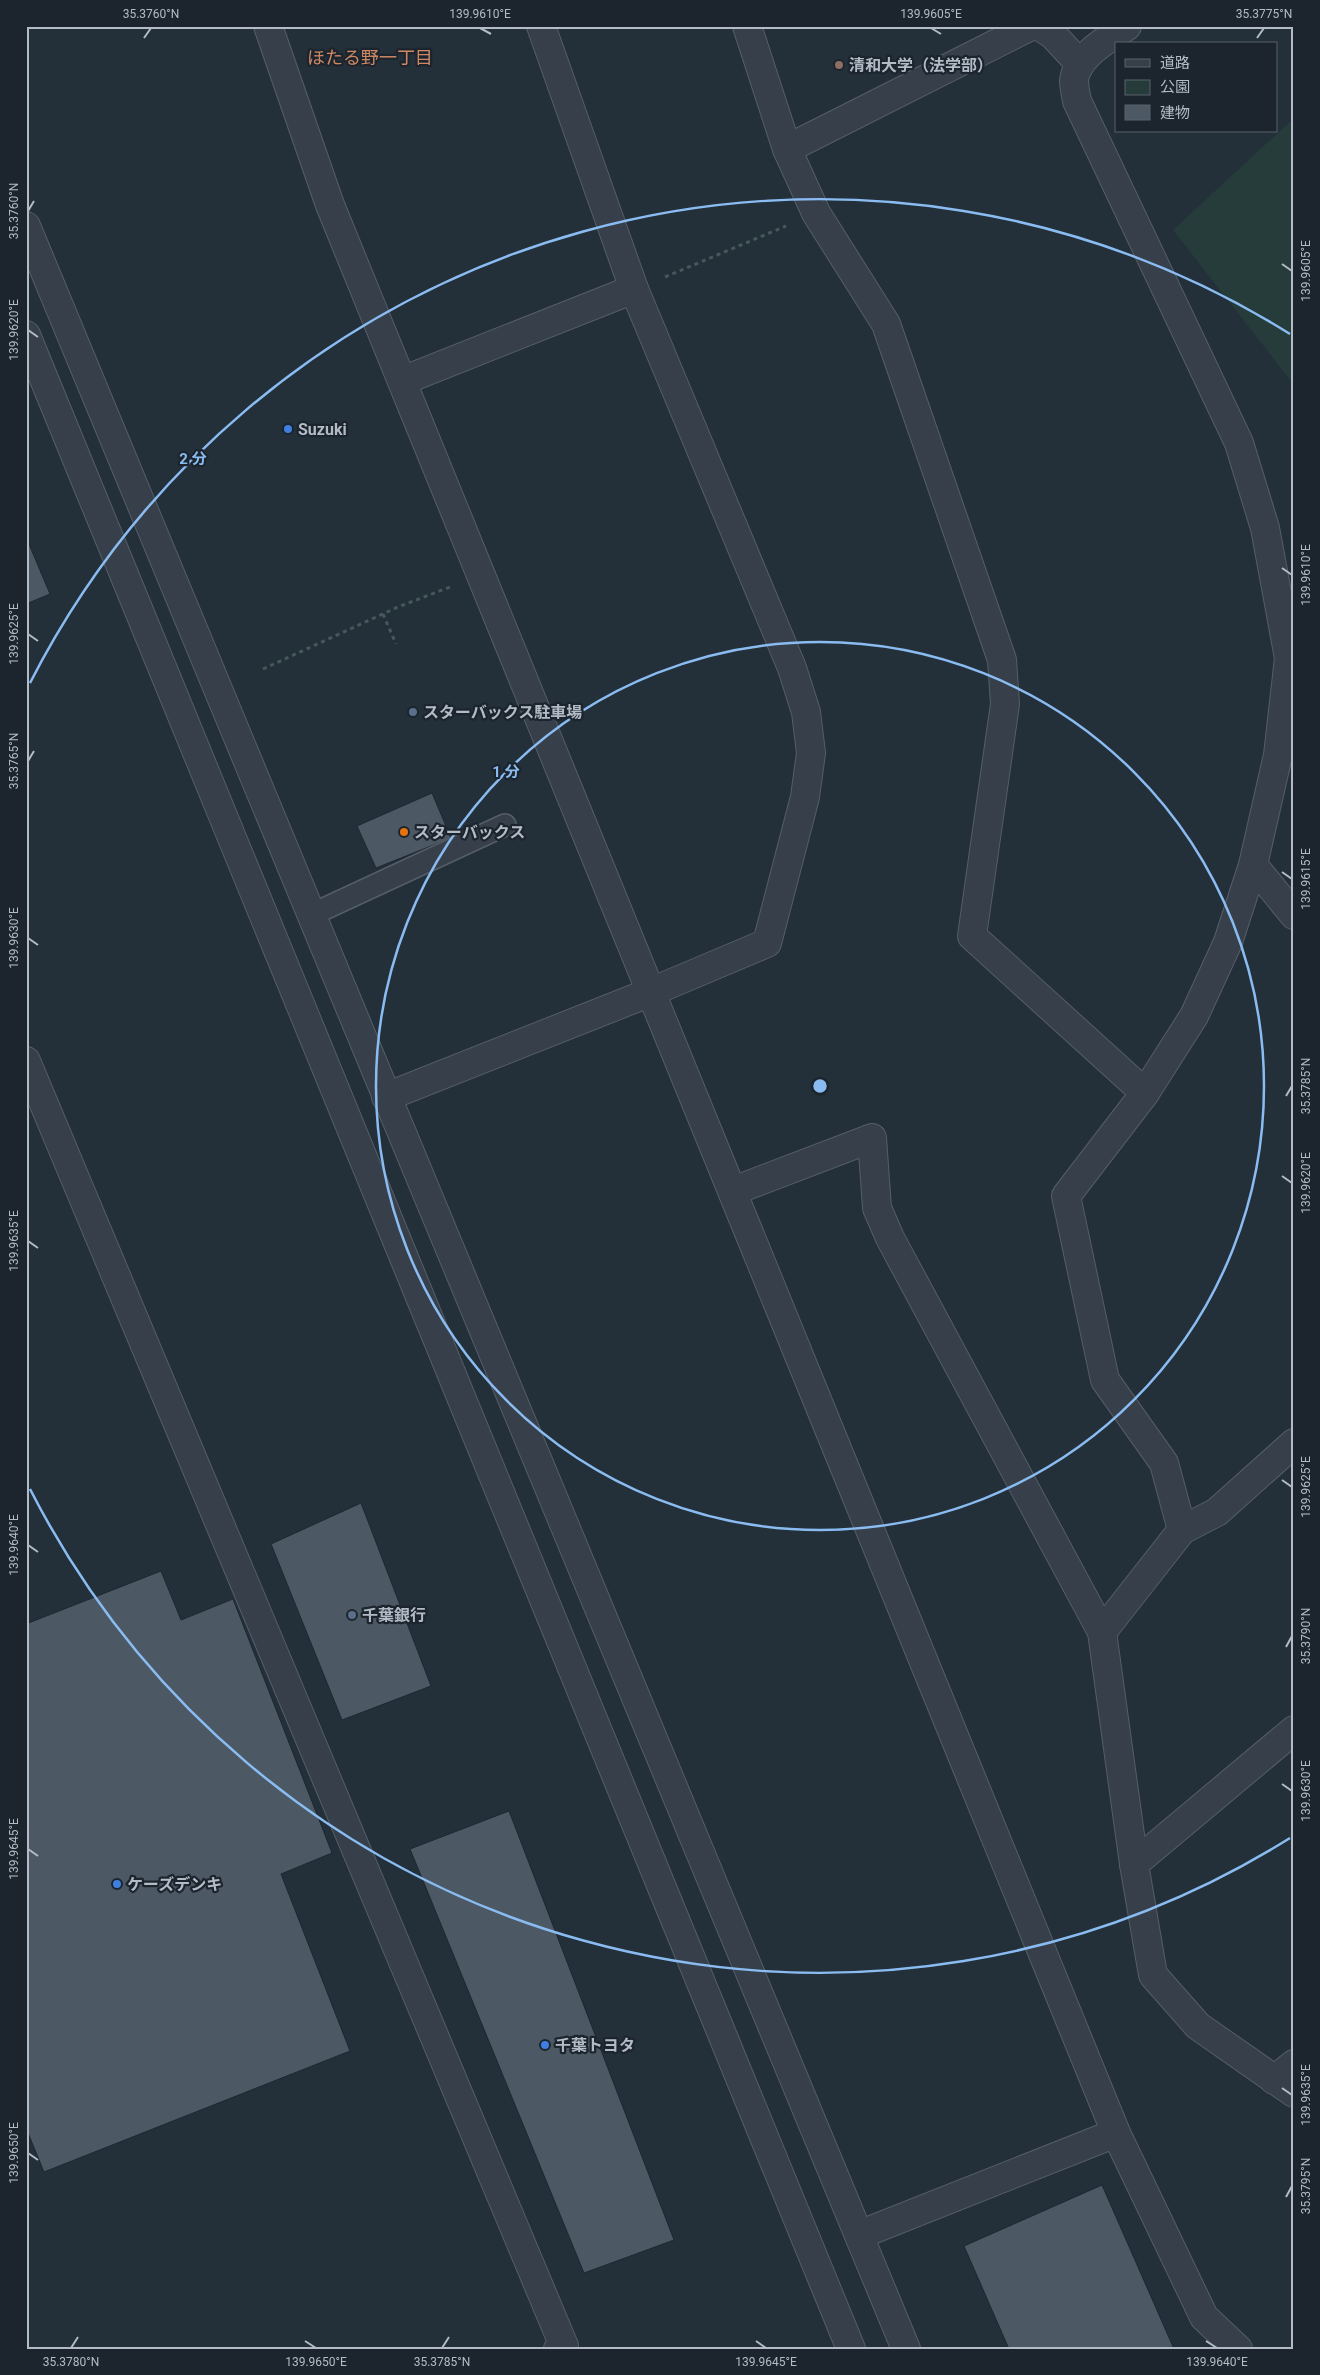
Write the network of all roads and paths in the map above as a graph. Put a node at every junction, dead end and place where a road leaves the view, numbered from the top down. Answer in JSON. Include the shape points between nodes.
{"nodes":[{"id":1,"x":268,"y":26,"type":"edge"},
{"id":2,"x":540,"y":26,"type":"edge"},
{"id":3,"x":747,"y":26,"type":"edge"},
{"id":4,"x":1030,"y":26,"type":"edge"},
{"id":5,"x":1039,"y":26,"type":"edge"},
{"id":6,"x":1123,"y":27,"type":"edge"},
{"id":7,"x":1080,"y":64,"type":"junction"},
{"id":8,"x":787,"y":150,"type":"junction"},
{"id":9,"x":26,"y":226,"type":"edge"},
{"id":10,"x":784,"y":226,"type":"dead end"},
{"id":11,"x":686,"y":268,"type":"dead end"},
{"id":12,"x":634,"y":289,"type":"junction"},
{"id":13,"x":26,"y":335,"type":"edge"},
{"id":14,"x":402,"y":382,"type":"junction"},
{"id":15,"x":481,"y":574,"type":"junction"},
{"id":16,"x":383,"y":614,"type":"junction"},
{"id":17,"x":396,"y":644,"type":"dead end"},
{"id":18,"x":1292,"y":656,"type":"edge"},
{"id":19,"x":263,"y":669,"type":"dead end"},
{"id":20,"x":506,"y":825,"type":"dead end"},
{"id":21,"x":1253,"y":865,"type":"junction"},
{"id":22,"x":311,"y":914,"type":"junction"},
{"id":23,"x":1294,"y":915,"type":"edge"},
{"id":24,"x":651,"y":992,"type":"junction"},
{"id":25,"x":26,"y":1061,"type":"edge"},
{"id":26,"x":1145,"y":1093,"type":"junction"},
{"id":27,"x":386,"y":1097,"type":"junction"},
{"id":28,"x":733,"y":1191,"type":"junction"},
{"id":29,"x":1294,"y":1443,"type":"edge"},
{"id":30,"x":1182,"y":1530,"type":"junction"},
{"id":31,"x":1102,"y":1632,"type":"junction"},
{"id":32,"x":1294,"y":1730,"type":"edge"},
{"id":33,"x":1134,"y":1864,"type":"junction"},
{"id":34,"x":1287,"y":2079,"type":"edge"},
{"id":35,"x":1116,"y":2133,"type":"junction"},
{"id":36,"x":859,"y":2235,"type":"junction"},
{"id":37,"x":558,"y":2349,"type":"edge"},
{"id":38,"x":851,"y":2349,"type":"edge"},
{"id":39,"x":906,"y":2349,"type":"edge"},
{"id":40,"x":1238,"y":2349,"type":"edge"}],
"edges":[{"from":1,"to":14,"type":"street","via":[[330,205]]},
{"from":2,"to":12,"type":"street"},
{"from":3,"to":8,"type":"street"},
{"from":4,"to":8,"type":"street"},
{"from":5,"to":7,"type":"street"},
{"from":6,"to":7,"type":"street"},
{"from":7,"to":18,"type":"street","via":[[1074,81],[1077,100],[1239,443],[1265,528]]},
{"from":8,"to":26,"type":"street","via":[[816,213],[886,324],[1002,660],[1005,704],[972,936]]},
{"from":9,"to":22,"type":"street"},
{"from":10,"to":11,"type":"path"},
{"from":12,"to":14,"type":"street"},
{"from":12,"to":24,"type":"street","via":[[792,668],[806,712],[811,752],[804,797],[767,943]]},
{"from":13,"to":38,"type":"street"},
{"from":14,"to":15,"type":"street"},
{"from":15,"to":16,"type":"path"},
{"from":15,"to":24,"type":"street"},
{"from":16,"to":17,"type":"path"},
{"from":16,"to":19,"type":"path"},
{"from":18,"to":21,"type":"street","via":[[1278,755]]},
{"from":20,"to":22,"type":"lane"},
{"from":21,"to":23,"type":"street"},
{"from":21,"to":26,"type":"street","via":[[1228,942],[1194,1016]]},
{"from":22,"to":27,"type":"street"},
{"from":24,"to":27,"type":"street"},
{"from":24,"to":28,"type":"street"},
{"from":25,"to":37,"type":"street","via":[[564,2346]]},
{"from":26,"to":30,"type":"street","via":[[1066,1196],[1105,1380],[1164,1463]]},
{"from":27,"to":36,"type":"street"},
{"from":28,"to":31,"type":"street","via":[[872,1138],[877,1208],[890,1238]]},
{"from":28,"to":35,"type":"street"},
{"from":29,"to":30,"type":"street","via":[[1216,1512]]},
{"from":30,"to":31,"type":"street"},
{"from":31,"to":33,"type":"street"},
{"from":32,"to":33,"type":"street"},
{"from":33,"to":34,"type":"street","via":[[1153,1975],[1198,2026]]},
{"from":35,"to":36,"type":"street"},
{"from":35,"to":40,"type":"street","via":[[1204,2317]]},
{"from":36,"to":39,"type":"street"}]}
